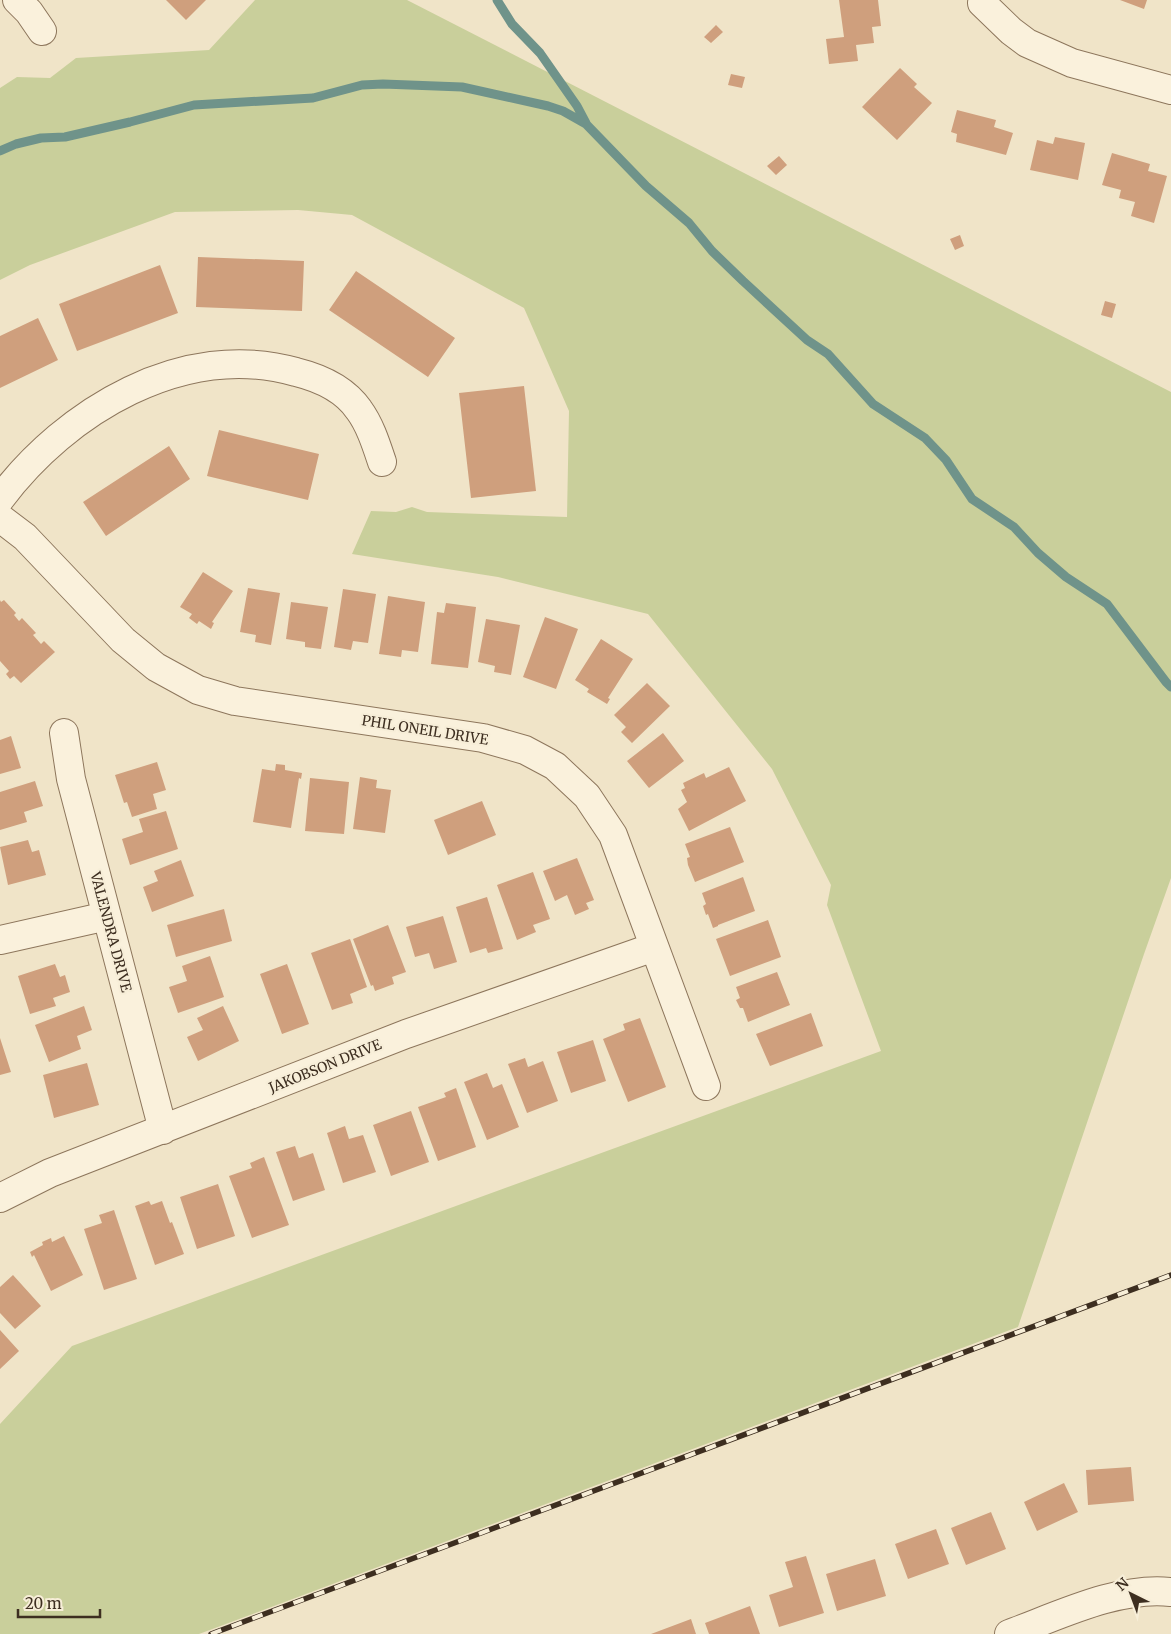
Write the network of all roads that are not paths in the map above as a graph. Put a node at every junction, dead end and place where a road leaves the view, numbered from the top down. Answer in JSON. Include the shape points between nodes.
{"nodes":[{"id":1,"x":18,"y":0,"type":"edge"},
{"id":2,"x":982,"y":3,"type":"dead end"},
{"id":3,"x":42,"y":31,"type":"dead end"},
{"id":4,"x":1171,"y":90,"type":"edge"},
{"id":5,"x":382,"y":462,"type":"dead end"},
{"id":6,"x":0,"y":500,"type":"edge"},
{"id":7,"x":0,"y":518,"type":"edge"},
{"id":8,"x":64,"y":733,"type":"dead end"},
{"id":9,"x":106,"y":916,"type":"junction"},
{"id":10,"x":0,"y":940,"type":"edge"},
{"id":11,"x":654,"y":947,"type":"junction"},
{"id":12,"x":706,"y":1086,"type":"dead end"},
{"id":13,"x":163,"y":1130,"type":"junction"},
{"id":14,"x":0,"y":1198,"type":"edge"},
{"id":15,"x":1171,"y":1592,"type":"edge"},
{"id":16,"x":1009,"y":1634,"type":"edge"}],
"edges":[{"from":1,"to":3,"type":"street"},
{"from":2,"to":4,"type":"street","via":[[1011,31],[1063,59]]},
{"from":5,"to":6,"type":"street","via":[[372,432],[359,410],[342,392],[319,378],[277,366],[236,364],[203,367],[170,375],[108,402],[46,447]]},
{"from":7,"to":11,"type":"street","name":"PHIL ONEIL DRIVE","via":[[25,537],[123,640],[156,667],[198,690],[235,701],[483,738],[525,750],[555,766],[587,796],[613,835]]},
{"from":8,"to":9,"type":"street","name":"VALENDRA DRIVE","via":[[71,779]]},
{"from":9,"to":10,"type":"street"},
{"from":9,"to":13,"type":"street","name":"VALENDRA DRIVE"},
{"from":11,"to":12,"type":"street","name":"PHIL ONEIL DRIVE"},
{"from":11,"to":13,"type":"street","name":"JAKOBSON DRIVE","via":[[406,1034]]},
{"from":13,"to":14,"type":"street","name":"JAKOBSON DRIVE","via":[[50,1173]]},
{"from":15,"to":16,"type":"street","via":[[1156,1590],[1120,1596]]}]}
